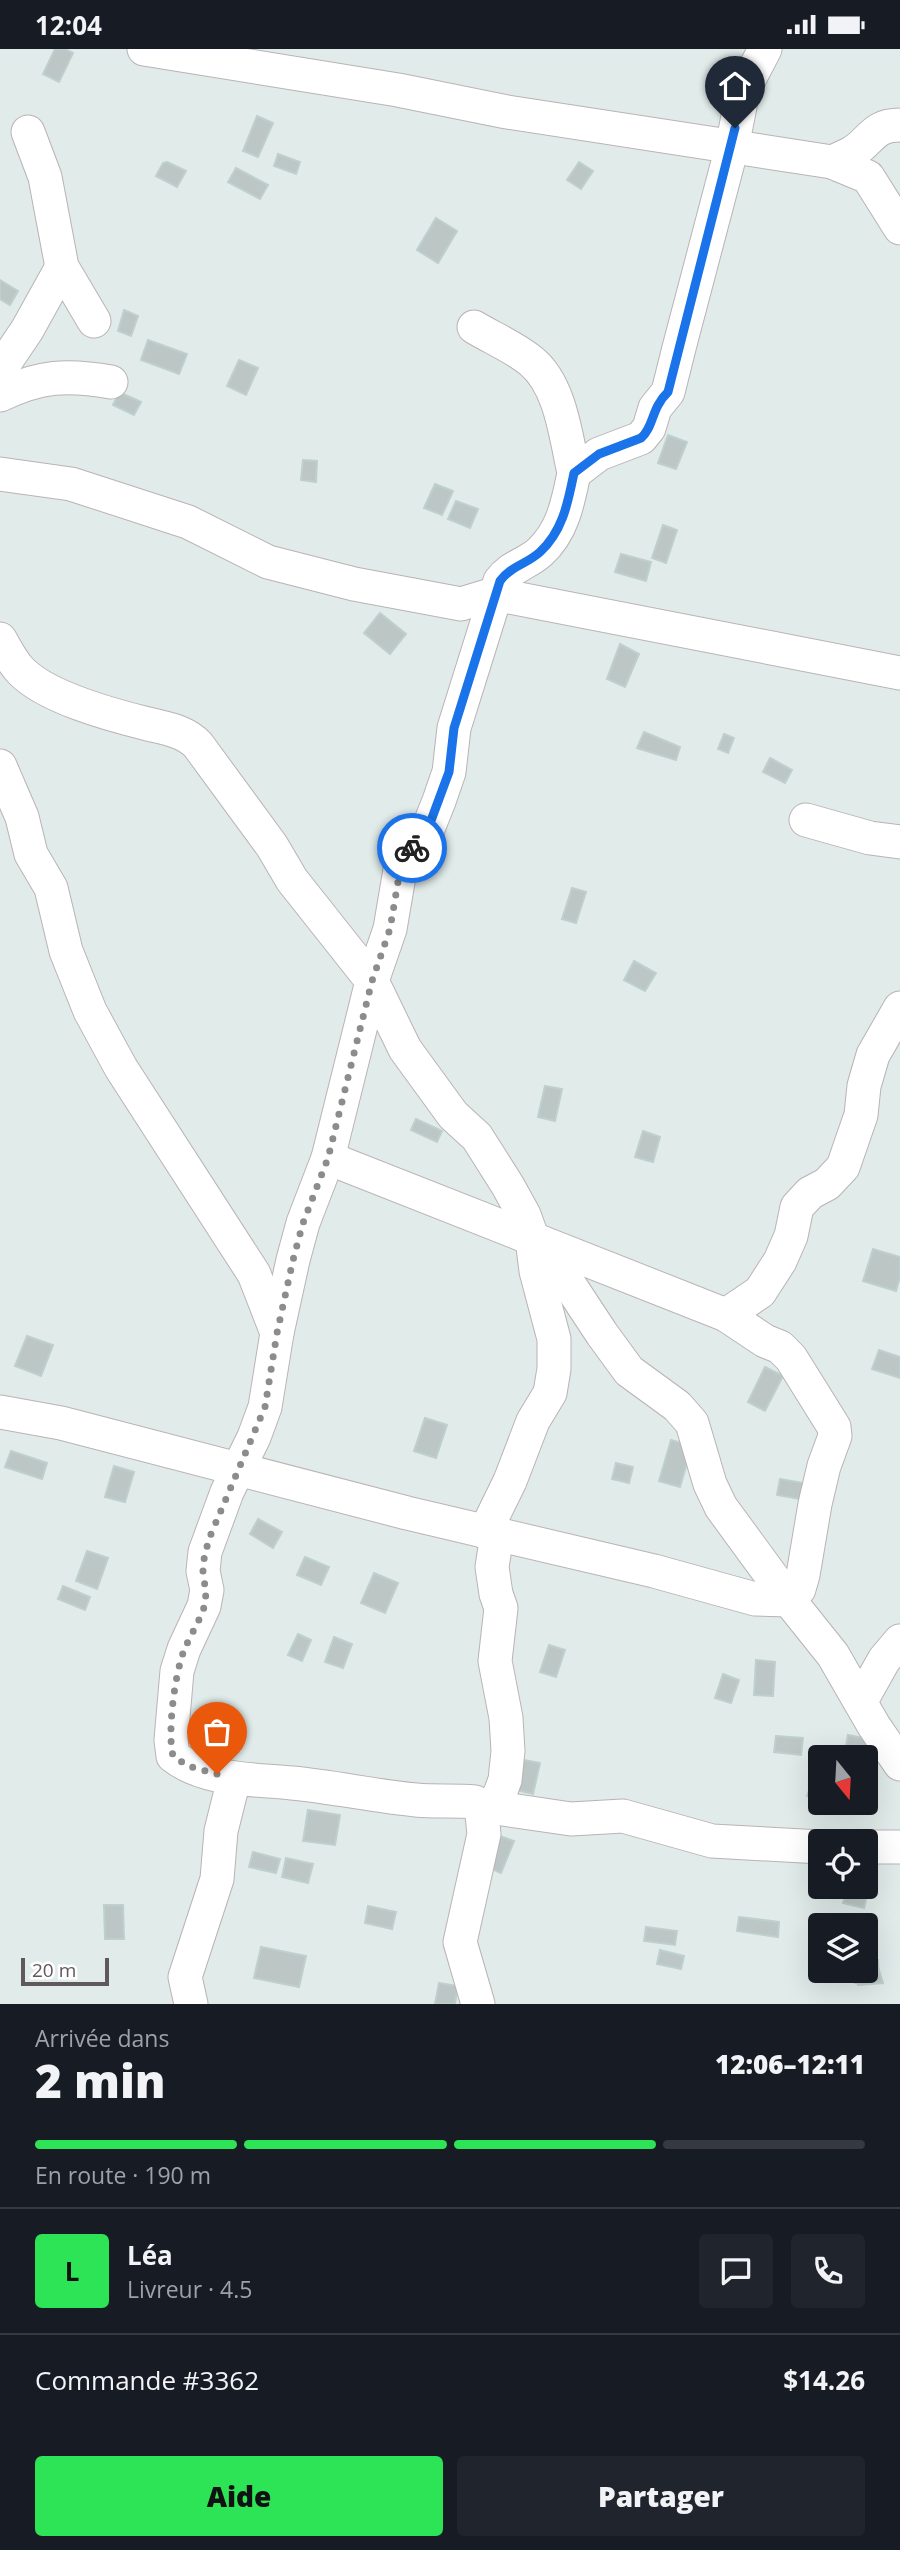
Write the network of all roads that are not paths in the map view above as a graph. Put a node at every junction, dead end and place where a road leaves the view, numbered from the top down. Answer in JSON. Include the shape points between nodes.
{"nodes":[{"id":1,"x":144,"y":49,"type":"edge"},
{"id":2,"x":765,"y":49,"type":"edge"},
{"id":3,"x":900,"y":125,"type":"edge"},
{"id":4,"x":28,"y":132,"type":"dead end"},
{"id":5,"x":732,"y":147,"type":"junction"},
{"id":6,"x":832,"y":162,"type":"junction"},
{"id":7,"x":900,"y":228,"type":"edge"},
{"id":8,"x":62,"y":267,"type":"junction"},
{"id":9,"x":94,"y":321,"type":"dead end"},
{"id":10,"x":474,"y":327,"type":"dead end"},
{"id":11,"x":0,"y":370,"type":"edge"},
{"id":12,"x":111,"y":382,"type":"dead end"},
{"id":13,"x":0,"y":395,"type":"edge"},
{"id":14,"x":574,"y":473,"type":"junction"},
{"id":15,"x":0,"y":474,"type":"edge"},
{"id":16,"x":494,"y":594,"type":"junction"},
{"id":17,"x":0,"y":639,"type":"edge"},
{"id":18,"x":900,"y":673,"type":"edge"},
{"id":19,"x":0,"y":766,"type":"edge"},
{"id":20,"x":806,"y":820,"type":"dead end"},
{"id":21,"x":900,"y":842,"type":"edge"},
{"id":22,"x":372,"y":981,"type":"junction"},
{"id":23,"x":900,"y":1008,"type":"edge"},
{"id":24,"x":328,"y":1158,"type":"junction"},
{"id":25,"x":532,"y":1237,"type":"junction"},
{"id":26,"x":726,"y":1315,"type":"junction"},
{"id":27,"x":277,"y":1333,"type":"junction"},
{"id":28,"x":0,"y":1412,"type":"edge"},
{"id":29,"x":239,"y":1468,"type":"junction"},
{"id":30,"x":491,"y":1533,"type":"junction"},
{"id":31,"x":789,"y":1600,"type":"junction"},
{"id":32,"x":900,"y":1641,"type":"edge"},
{"id":33,"x":900,"y":1689,"type":"edge"},
{"id":34,"x":863,"y":1698,"type":"junction"},
{"id":35,"x":900,"y":1764,"type":"edge"},
{"id":36,"x":234,"y":1779,"type":"junction"},
{"id":37,"x":486,"y":1810,"type":"junction"},
{"id":38,"x":808,"y":1846,"type":"edge"},
{"id":39,"x":878,"y":1847,"type":"edge"},
{"id":40,"x":900,"y":1847,"type":"edge"},
{"id":41,"x":191,"y":2004,"type":"edge"},
{"id":42,"x":478,"y":2004,"type":"edge"}],
"edges":[{"from":1,"to":5,"type":"street"},
{"from":2,"to":5,"type":"street","via":[[743,91]]},
{"from":3,"to":6,"type":"street","via":[[878,129],[854,152]]},
{"from":4,"to":8,"type":"street","via":[[45,177]]},
{"from":5,"to":6,"type":"street"},
{"from":5,"to":14,"type":"street","via":[[668,392],[655,408],[646,434],[599,454]]},
{"from":6,"to":7,"type":"street","via":[[868,177]]},
{"from":8,"to":9,"type":"street"},
{"from":8,"to":11,"type":"street"},
{"from":10,"to":14,"type":"street","via":[[540,371],[552,392]]},
{"from":12,"to":13,"type":"street","via":[[78,376],[28,382]]},
{"from":14,"to":16,"type":"street","via":[[558,529],[540,553],[508,571]]},
{"from":15,"to":16,"type":"street","via":[[71,484],[188,522],[268,562],[354,584],[461,604]]},
{"from":16,"to":18,"type":"street"},
{"from":16,"to":22,"type":"street","via":[[454,728],[449,772],[429,826],[400,870],[390,929]]},
{"from":17,"to":22,"type":"street","via":[[20,670],[36,684],[77,702],[191,737],[292,880]]},
{"from":19,"to":27,"type":"street","via":[[22,817],[31,854],[51,888],[66,951],[90,1011],[121,1068],[254,1274]]},
{"from":20,"to":21,"type":"street"},
{"from":22,"to":24,"type":"street"},
{"from":22,"to":25,"type":"street","via":[[405,1049],[453,1115],[477,1137],[524,1215]]},
{"from":23,"to":26,"type":"street","via":[[873,1055],[861,1115],[842,1167],[797,1207],[791,1236],[760,1292]]},
{"from":24,"to":25,"type":"street"},
{"from":24,"to":27,"type":"street","via":[[296,1248]]},
{"from":25,"to":26,"type":"street"},
{"from":25,"to":30,"type":"street","via":[[554,1339],[554,1369],[550,1393],[533,1421]]},
{"from":25,"to":31,"type":"street","via":[[629,1371],[677,1406],[692,1423],[721,1507]]},
{"from":26,"to":31,"type":"street","via":[[791,1358],[834,1427],[803,1575]]},
{"from":27,"to":29,"type":"street","via":[[265,1407]]},
{"from":28,"to":29,"type":"street"},
{"from":29,"to":30,"type":"street"},
{"from":29,"to":36,"type":"street","via":[[205,1552],[204,1607],[177,1671],[171,1741],[178,1760]]},
{"from":30,"to":31,"type":"street","via":[[755,1599]]},
{"from":30,"to":37,"type":"street","via":[[492,1567],[501,1608],[495,1661],[508,1751],[505,1780]]},
{"from":31,"to":34,"type":"street"},
{"from":32,"to":34,"type":"street"},
{"from":33,"to":34,"type":"street"},
{"from":34,"to":35,"type":"street"},
{"from":36,"to":37,"type":"street","via":[[420,1801],[475,1802]]},
{"from":36,"to":41,"type":"street","via":[[221,1831],[217,1879],[185,1977]]},
{"from":37,"to":38,"type":"street","via":[[571,1819],[623,1816],[712,1841]]},
{"from":37,"to":42,"type":"street","via":[[460,1942]]},
{"from":39,"to":40,"type":"street"}]}
